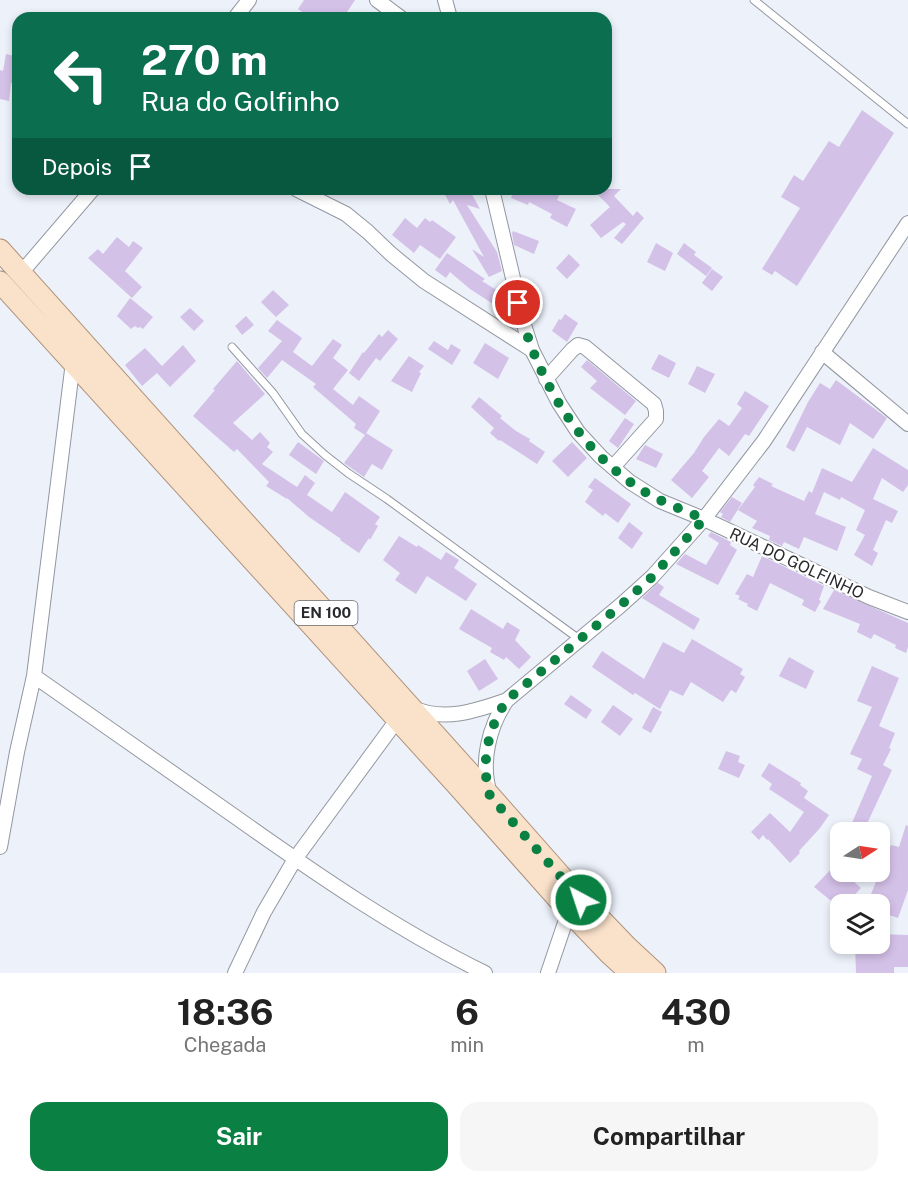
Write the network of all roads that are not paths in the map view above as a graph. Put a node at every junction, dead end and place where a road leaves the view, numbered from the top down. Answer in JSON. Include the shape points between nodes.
{"nodes":[{"id":1,"x":249,"y":0,"type":"edge"},
{"id":2,"x":377,"y":0,"type":"edge"},
{"id":3,"x":754,"y":0,"type":"edge"},
{"id":4,"x":240,"y":12,"type":"edge"},
{"id":5,"x":393,"y":12,"type":"edge"},
{"id":6,"x":908,"y":124,"type":"edge"},
{"id":7,"x":88,"y":195,"type":"edge"},
{"id":8,"x":308,"y":195,"type":"edge"},
{"id":9,"x":493,"y":195,"type":"edge"},
{"id":10,"x":908,"y":223,"type":"edge"},
{"id":11,"x":0,"y":250,"type":"edge"},
{"id":12,"x":21,"y":273,"type":"junction"},
{"id":13,"x":0,"y":282,"type":"edge"},
{"id":14,"x":232,"y":347,"type":"dead end"},
{"id":15,"x":532,"y":350,"type":"junction"},
{"id":16,"x":822,"y":352,"type":"junction"},
{"id":17,"x":73,"y":362,"type":"junction"},
{"id":18,"x":546,"y":379,"type":"junction"},
{"id":19,"x":908,"y":424,"type":"edge"},
{"id":20,"x":613,"y":468,"type":"junction"},
{"id":21,"x":704,"y":519,"type":"junction"},
{"id":22,"x":908,"y":612,"type":"edge"},
{"id":23,"x":579,"y":639,"type":"junction"},
{"id":24,"x":34,"y":676,"type":"junction"},
{"id":25,"x":507,"y":700,"type":"junction"},
{"id":26,"x":403,"y":713,"type":"junction"},
{"id":27,"x":490,"y":796,"type":"junction"},
{"id":28,"x":0,"y":847,"type":"edge"},
{"id":29,"x":295,"y":859,"type":"junction"},
{"id":30,"x":569,"y":911,"type":"junction"},
{"id":31,"x":235,"y":973,"type":"edge"},
{"id":32,"x":484,"y":973,"type":"edge"},
{"id":33,"x":548,"y":973,"type":"edge"},
{"id":34,"x":630,"y":973,"type":"edge"},
{"id":35,"x":655,"y":973,"type":"edge"}],
"edges":[{"from":1,"to":4,"type":"street"},
{"from":2,"to":5,"type":"street"},
{"from":3,"to":6,"type":"lane"},
{"from":7,"to":12,"type":"street"},
{"from":8,"to":15,"type":"street","via":[[346,214],[424,281]]},
{"from":9,"to":15,"type":"street","name":"RUA DO GOLFINHO"},
{"from":10,"to":16,"type":"street"},
{"from":11,"to":12,"type":"main road","number":"EN 100"},
{"from":12,"to":26,"type":"main road","number":"EN 100"},
{"from":13,"to":17,"type":"main road","number":"EN 100"},
{"from":14,"to":23,"type":"lane","via":[[273,393],[302,434],[325,455]]},
{"from":15,"to":18,"type":"street","name":"RUA DO GOLFINHO"},
{"from":16,"to":19,"type":"street"},
{"from":16,"to":21,"type":"street","via":[[764,441]]},
{"from":17,"to":24,"type":"street"},
{"from":17,"to":26,"type":"main road","number":"EN 100"},
{"from":18,"to":20,"type":"street","name":"RUA DO GOLFINHO","via":[[578,432]]},
{"from":18,"to":20,"type":"street","via":[[572,350],[578,345],[585,346],[654,404],[656,419]]},
{"from":20,"to":21,"type":"street","name":"RUA DO GOLFINHO","via":[[660,501]]},
{"from":21,"to":22,"type":"street","name":"RUA DO GOLFINHO"},
{"from":21,"to":23,"type":"street","via":[[652,577]]},
{"from":23,"to":25,"type":"street"},
{"from":24,"to":28,"type":"street"},
{"from":24,"to":29,"type":"street"},
{"from":25,"to":26,"type":"street","via":[[459,714]]},
{"from":25,"to":27,"type":"street","via":[[495,719],[488,746],[485,768]]},
{"from":26,"to":27,"type":"main road","number":"EN 100"},
{"from":26,"to":29,"type":"street"},
{"from":26,"to":30,"type":"main road","number":"EN 100"},
{"from":27,"to":35,"type":"main road","number":"EN 100","via":[[581,900]]},
{"from":29,"to":31,"type":"street"},
{"from":29,"to":32,"type":"street","via":[[387,919]]},
{"from":30,"to":33,"type":"street"},
{"from":30,"to":34,"type":"main road","number":"EN 100"}]}
